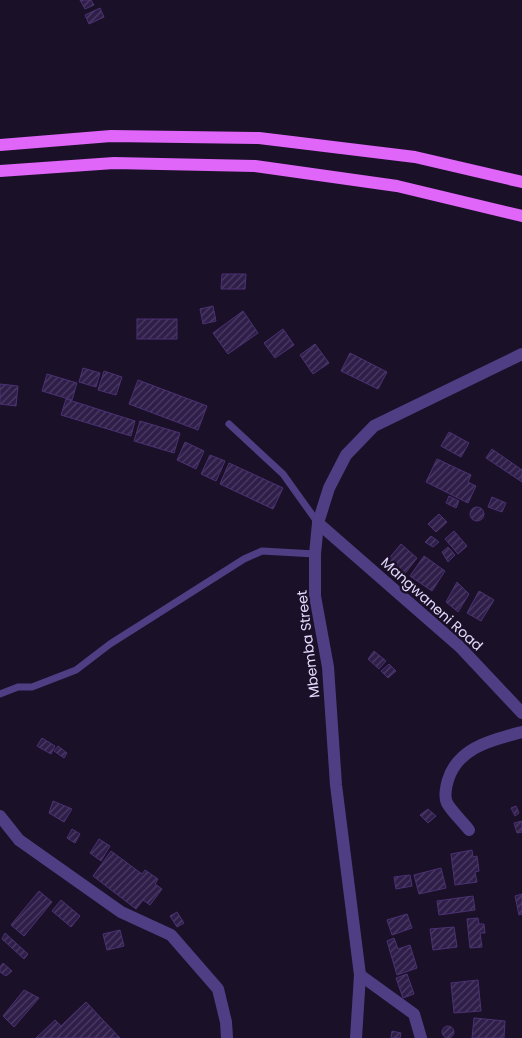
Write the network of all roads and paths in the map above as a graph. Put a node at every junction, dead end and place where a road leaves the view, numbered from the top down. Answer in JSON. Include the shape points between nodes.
{"nodes":[{"id":1,"x":0,"y":145,"type":"edge"},
{"id":2,"x":0,"y":171,"type":"edge"},
{"id":3,"x":522,"y":182,"type":"edge"},
{"id":4,"x":522,"y":216,"type":"edge"},
{"id":5,"x":522,"y":354,"type":"edge"},
{"id":6,"x":229,"y":424,"type":"dead end"},
{"id":7,"x":318,"y":523,"type":"junction"},
{"id":8,"x":315,"y":554,"type":"junction"},
{"id":9,"x":0,"y":694,"type":"edge"},
{"id":10,"x":522,"y":713,"type":"edge"},
{"id":11,"x":522,"y":732,"type":"edge"},
{"id":12,"x":0,"y":816,"type":"edge"},
{"id":13,"x":470,"y":830,"type":"dead end"},
{"id":14,"x":360,"y":975,"type":"junction"},
{"id":15,"x":227,"y":1038,"type":"edge"},
{"id":16,"x":356,"y":1038,"type":"edge"},
{"id":17,"x":421,"y":1038,"type":"edge"}],
"edges":[{"from":1,"to":3,"type":"main road","via":[[111,136],[259,138],[415,157]]},
{"from":2,"to":4,"type":"main road","via":[[114,162],[255,166],[397,186]]},
{"from":5,"to":7,"type":"street","name":"Mbemba Street","via":[[374,426],[346,455],[329,488]]},
{"from":6,"to":7,"type":"lane","via":[[283,474]]},
{"from":7,"to":8,"type":"street","name":"Mbemba Street"},
{"from":7,"to":10,"type":"street","name":"Mangwaneni Road","via":[[460,647]]},
{"from":8,"to":9,"type":"lane","via":[[262,551],[244,559],[110,644],[76,670],[32,687],[18,687]]},
{"from":8,"to":14,"type":"street","name":"Mbemba Street","via":[[315,596],[328,667],[336,785]]},
{"from":11,"to":13,"type":"street","via":[[485,742],[458,760],[450,771],[446,802]]},
{"from":12,"to":15,"type":"street","via":[[19,840],[121,912],[171,935],[218,989]]},
{"from":14,"to":16,"type":"street","name":"Mbemba Street"},
{"from":14,"to":17,"type":"street","via":[[414,1014]]}]}
